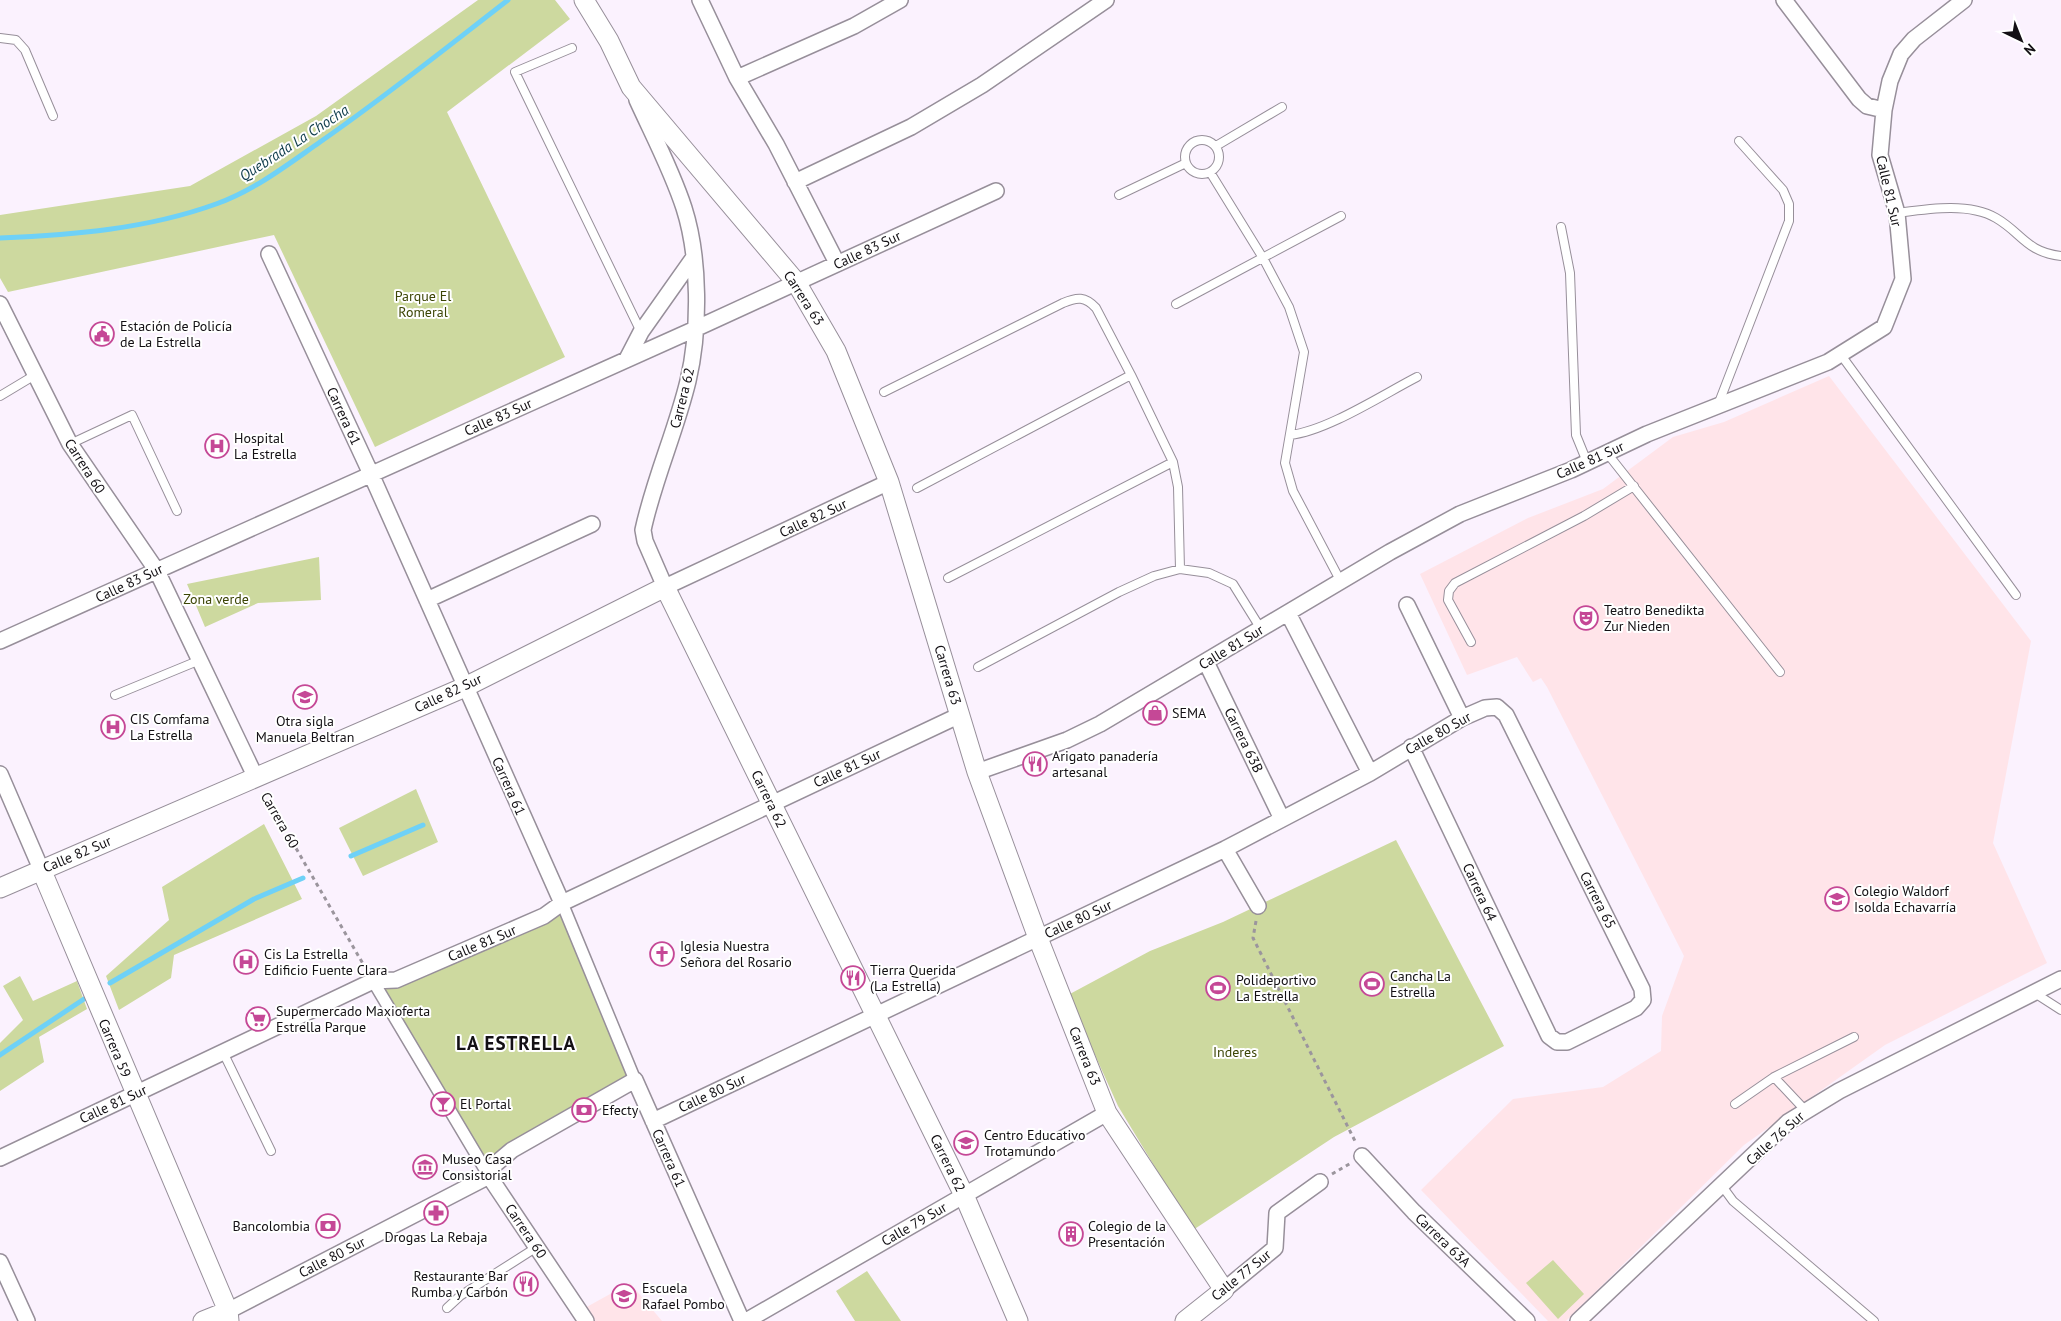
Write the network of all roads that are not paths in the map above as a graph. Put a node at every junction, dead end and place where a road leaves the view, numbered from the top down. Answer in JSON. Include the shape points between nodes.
{"nodes":[{"id":1,"x":584,"y":0,"type":"edge"},
{"id":2,"x":700,"y":0,"type":"edge"},
{"id":3,"x":900,"y":0,"type":"edge"},
{"id":4,"x":1106,"y":0,"type":"edge"},
{"id":5,"x":1784,"y":0,"type":"edge"},
{"id":6,"x":1964,"y":0,"type":"edge"},
{"id":7,"x":0,"y":38,"type":"edge"},
{"id":8,"x":572,"y":48,"type":"dead end"},
{"id":9,"x":738,"y":78,"type":"junction"},
{"id":10,"x":632,"y":87,"type":"junction"},
{"id":11,"x":1282,"y":107,"type":"dead end"},
{"id":12,"x":1884,"y":110,"type":"junction"},
{"id":13,"x":53,"y":116,"type":"dead end"},
{"id":14,"x":1739,"y":141,"type":"dead end"},
{"id":15,"x":1216,"y":146,"type":"junction"},
{"id":16,"x":1186,"y":163,"type":"junction"},
{"id":17,"x":1210,"y":172,"type":"junction"},
{"id":18,"x":795,"y":182,"type":"junction"},
{"id":19,"x":996,"y":191,"type":"dead end"},
{"id":20,"x":1119,"y":195,"type":"dead end"},
{"id":21,"x":1897,"y":213,"type":"junction"},
{"id":22,"x":1341,"y":216,"type":"dead end"},
{"id":23,"x":1561,"y":227,"type":"dead end"},
{"id":24,"x":269,"y":254,"type":"dead end"},
{"id":25,"x":2061,"y":256,"type":"edge"},
{"id":26,"x":694,"y":257,"type":"junction"},
{"id":27,"x":1263,"y":258,"type":"junction"},
{"id":28,"x":837,"y":263,"type":"junction"},
{"id":29,"x":796,"y":282,"type":"junction"},
{"id":30,"x":0,"y":304,"type":"edge"},
{"id":31,"x":1176,"y":304,"type":"dead end"},
{"id":32,"x":695,"y":329,"type":"junction"},
{"id":33,"x":642,"y":332,"type":"junction"},
{"id":34,"x":1841,"y":355,"type":"junction"},
{"id":35,"x":627,"y":359,"type":"junction"},
{"id":36,"x":36,"y":375,"type":"junction"},
{"id":37,"x":1131,"y":375,"type":"junction"},
{"id":38,"x":1417,"y":377,"type":"dead end"},
{"id":39,"x":884,"y":392,"type":"dead end"},
{"id":40,"x":0,"y":396,"type":"edge"},
{"id":41,"x":1717,"y":406,"type":"junction"},
{"id":42,"x":1290,"y":435,"type":"junction"},
{"id":43,"x":70,"y":444,"type":"junction"},
{"id":44,"x":1607,"y":453,"type":"junction"},
{"id":45,"x":1173,"y":462,"type":"junction"},
{"id":46,"x":1587,"y":462,"type":"junction"},
{"id":47,"x":371,"y":474,"type":"junction"},
{"id":48,"x":889,"y":482,"type":"junction"},
{"id":49,"x":1634,"y":486,"type":"junction"},
{"id":50,"x":917,"y":488,"type":"dead end"},
{"id":51,"x":177,"y":512,"type":"dead end"},
{"id":52,"x":592,"y":524,"type":"dead end"},
{"id":53,"x":1180,"y":569,"type":"junction"},
{"id":54,"x":157,"y":571,"type":"junction"},
{"id":55,"x":948,"y":578,"type":"dead end"},
{"id":56,"x":1341,"y":582,"type":"junction"},
{"id":57,"x":665,"y":587,"type":"junction"},
{"id":58,"x":2016,"y":595,"type":"dead end"},
{"id":59,"x":427,"y":600,"type":"junction"},
{"id":60,"x":1407,"y":605,"type":"dead end"},
{"id":61,"x":1288,"y":612,"type":"junction"},
{"id":62,"x":1261,"y":629,"type":"junction"},
{"id":63,"x":0,"y":641,"type":"edge"},
{"id":64,"x":1470,"y":642,"type":"dead end"},
{"id":65,"x":200,"y":660,"type":"junction"},
{"id":66,"x":1206,"y":662,"type":"junction"},
{"id":67,"x":978,"y":667,"type":"dead end"},
{"id":68,"x":1780,"y":672,"type":"dead end"},
{"id":69,"x":465,"y":687,"type":"junction"},
{"id":70,"x":115,"y":695,"type":"dead end"},
{"id":71,"x":1497,"y":707,"type":"joint"},
{"id":72,"x":960,"y":714,"type":"junction"},
{"id":73,"x":1462,"y":718,"type":"junction"},
{"id":74,"x":1411,"y":747,"type":"junction"},
{"id":75,"x":977,"y":772,"type":"junction"},
{"id":76,"x":1370,"y":773,"type":"junction"},
{"id":77,"x":0,"y":774,"type":"edge"},
{"id":78,"x":256,"y":778,"type":"junction"},
{"id":79,"x":771,"y":804,"type":"junction"},
{"id":80,"x":1282,"y":819,"type":"junction"},
{"id":81,"x":1225,"y":849,"type":"junction"},
{"id":82,"x":41,"y":869,"type":"junction"},
{"id":83,"x":0,"y":888,"type":"edge"},
{"id":84,"x":562,"y":903,"type":"junction"},
{"id":85,"x":1258,"y":906,"type":"road end"},
{"id":86,"x":1038,"y":938,"type":"junction"},
{"id":87,"x":2061,"y":979,"type":"edge"},
{"id":88,"x":373,"y":981,"type":"junction"},
{"id":89,"x":2033,"y":992,"type":"junction"},
{"id":90,"x":2061,"y":1010,"type":"edge"},
{"id":91,"x":875,"y":1016,"type":"junction"},
{"id":92,"x":1549,"y":1036,"type":"joint"},
{"id":93,"x":1854,"y":1037,"type":"dead end"},
{"id":94,"x":223,"y":1052,"type":"junction"},
{"id":95,"x":1774,"y":1077,"type":"junction"},
{"id":96,"x":634,"y":1080,"type":"junction"},
{"id":97,"x":135,"y":1094,"type":"junction"},
{"id":98,"x":1735,"y":1104,"type":"dead end"},
{"id":99,"x":1806,"y":1110,"type":"junction"},
{"id":100,"x":1107,"y":1113,"type":"junction"},
{"id":101,"x":653,"y":1121,"type":"junction"},
{"id":102,"x":271,"y":1151,"type":"dead end"},
{"id":103,"x":1362,"y":1156,"type":"road end"},
{"id":104,"x":0,"y":1158,"type":"edge"},
{"id":105,"x":489,"y":1176,"type":"junction"},
{"id":106,"x":1320,"y":1182,"type":"road end"},
{"id":107,"x":1722,"y":1186,"type":"junction"},
{"id":108,"x":964,"y":1195,"type":"junction"},
{"id":109,"x":536,"y":1247,"type":"junction"},
{"id":110,"x":0,"y":1262,"type":"edge"},
{"id":111,"x":1224,"y":1290,"type":"junction"},
{"id":112,"x":447,"y":1308,"type":"dead end"},
{"id":113,"x":228,"y":1316,"type":"edge"},
{"id":114,"x":27,"y":1321,"type":"edge"},
{"id":115,"x":203,"y":1321,"type":"edge"},
{"id":116,"x":586,"y":1321,"type":"edge"},
{"id":117,"x":744,"y":1321,"type":"edge"},
{"id":118,"x":1018,"y":1321,"type":"edge"},
{"id":119,"x":1185,"y":1321,"type":"edge"},
{"id":120,"x":1527,"y":1321,"type":"edge"},
{"id":121,"x":1578,"y":1321,"type":"edge"},
{"id":122,"x":1874,"y":1321,"type":"edge"}],
"edges":[{"from":1,"to":10,"type":"street","name":"Carrera 62"},
{"from":2,"to":9,"type":"street"},
{"from":3,"to":9,"type":"street","via":[[854,26]]},
{"from":4,"to":18,"type":"street","via":[[911,127]]},
{"from":5,"to":12,"type":"street","via":[[1859,99],[1867,106]]},
{"from":6,"to":12,"type":"street","name":"Calle 81 Sur","via":[[1914,39],[1901,54],[1890,81]]},
{"from":7,"to":13,"type":"lane","via":[[16,40],[25,50]]},
{"from":8,"to":33,"type":"lane","via":[[515,72]]},
{"from":9,"to":18,"type":"street"},
{"from":10,"to":26,"type":"street","name":"Carrera 62","via":[[684,208]]},
{"from":10,"to":29,"type":"street","name":"Carrera 63"},
{"from":11,"to":15,"type":"lane"},
{"from":12,"to":21,"type":"street","name":"Calle 81 Sur","via":[[1880,155]]},
{"from":14,"to":41,"type":"lane","via":[[1783,190],[1790,204],[1789,221]]},
{"from":15,"to":16,"type":"lane","via":[[1205,140],[1194,142],[1186,151]]},
{"from":15,"to":17,"type":"lane","via":[[1218,160]]},
{"from":16,"to":17,"type":"lane","via":[[1196,173]]},
{"from":16,"to":20,"type":"lane"},
{"from":17,"to":27,"type":"lane"},
{"from":18,"to":28,"type":"street"},
{"from":19,"to":28,"type":"street","name":"Calle 83 Sur"},
{"from":21,"to":25,"type":"lane","via":[[1973,209],[1997,218],[2024,243],[2049,255]]},
{"from":21,"to":34,"type":"street","name":"Calle 81 Sur","via":[[1903,279],[1884,327]]},
{"from":22,"to":27,"type":"lane"},
{"from":23,"to":46,"type":"lane","via":[[1570,273],[1576,434]]},
{"from":24,"to":47,"type":"street","name":"Carrera 61"},
{"from":26,"to":32,"type":"street","name":"Carrera 62"},
{"from":26,"to":33,"type":"street"},
{"from":27,"to":31,"type":"lane"},
{"from":27,"to":42,"type":"lane","via":[[1289,307],[1304,352]]},
{"from":28,"to":29,"type":"street","name":"Calle 83 Sur"},
{"from":29,"to":32,"type":"street","name":"Calle 83 Sur"},
{"from":29,"to":48,"type":"street","name":"Carrera 63","via":[[836,351]]},
{"from":30,"to":36,"type":"street","name":"Carrera 60"},
{"from":32,"to":35,"type":"street","name":"Calle 83 Sur"},
{"from":32,"to":57,"type":"street","name":"Carrera 62","via":[[688,379],[643,530]]},
{"from":33,"to":35,"type":"street"},
{"from":34,"to":41,"type":"street","name":"Calle 81 Sur"},
{"from":34,"to":58,"type":"lane"},
{"from":35,"to":47,"type":"street","name":"Calle 83 Sur"},
{"from":36,"to":40,"type":"lane"},
{"from":36,"to":43,"type":"street","name":"Carrera 60"},
{"from":37,"to":39,"type":"lane","via":[[1096,308],[1089,300],[1076,298]]},
{"from":37,"to":45,"type":"lane"},
{"from":37,"to":50,"type":"lane"},
{"from":38,"to":42,"type":"lane","via":[[1322,426]]},
{"from":41,"to":44,"type":"street","name":"Calle 81 Sur"},
{"from":42,"to":56,"type":"lane","via":[[1285,463],[1293,491]]},
{"from":43,"to":51,"type":"lane","via":[[132,415]]},
{"from":43,"to":54,"type":"street","name":"Carrera 60"},
{"from":44,"to":46,"type":"street","name":"Calle 81 Sur"},
{"from":44,"to":49,"type":"lane"},
{"from":45,"to":53,"type":"lane","via":[[1178,487]]},
{"from":45,"to":55,"type":"lane"},
{"from":46,"to":56,"type":"street","name":"Calle 81 Sur","via":[[1460,514]]},
{"from":47,"to":54,"type":"street","name":"Calle 83 Sur"},
{"from":47,"to":59,"type":"street","name":"Carrera 61"},
{"from":48,"to":57,"type":"street","name":"Calle 82 Sur"},
{"from":48,"to":72,"type":"street","name":"Carrera 63"},
{"from":49,"to":64,"type":"lane","via":[[1584,516],[1455,583],[1449,591],[1448,600]]},
{"from":49,"to":68,"type":"lane"},
{"from":52,"to":59,"type":"street"},
{"from":53,"to":62,"type":"lane","via":[[1209,573],[1233,584]]},
{"from":53,"to":67,"type":"lane","via":[[1154,576],[1119,592]]},
{"from":54,"to":63,"type":"street","name":"Calle 83 Sur"},
{"from":54,"to":65,"type":"street","name":"Carrera 60"},
{"from":56,"to":61,"type":"street","name":"Calle 81 Sur"},
{"from":57,"to":69,"type":"street","name":"Calle 82 Sur"},
{"from":57,"to":79,"type":"street","name":"Carrera 62"},
{"from":59,"to":69,"type":"street","name":"Carrera 61"},
{"from":60,"to":73,"type":"street"},
{"from":61,"to":62,"type":"street","name":"Calle 81 Sur"},
{"from":61,"to":76,"type":"street"},
{"from":62,"to":66,"type":"street","name":"Calle 81 Sur"},
{"from":65,"to":70,"type":"lane"},
{"from":65,"to":78,"type":"street","name":"Carrera 60"},
{"from":66,"to":75,"type":"street","name":"Calle 81 Sur","via":[[1123,712],[1067,740]]},
{"from":66,"to":80,"type":"street","name":"Carrera 63B"},
{"from":69,"to":78,"type":"street","name":"Calle 82 Sur"},
{"from":69,"to":84,"type":"street","name":"Carrera 61"},
{"from":71,"to":73,"type":"street","name":"Calle 80 Sur","via":[[1485,708]]},
{"from":71,"to":92,"type":"street","name":"Carrera 65","via":[[1506,715],[1642,989],[1643,1000],[1636,1008],[1567,1042],[1557,1042]]},
{"from":72,"to":75,"type":"street","name":"Carrera 63"},
{"from":72,"to":79,"type":"street","name":"Calle 81 Sur"},
{"from":73,"to":74,"type":"street","name":"Calle 80 Sur"},
{"from":74,"to":76,"type":"street","name":"Calle 80 Sur"},
{"from":74,"to":92,"type":"street","name":"Carrera 64"},
{"from":75,"to":86,"type":"street","name":"Carrera 63"},
{"from":76,"to":80,"type":"street","name":"Calle 80 Sur"},
{"from":77,"to":82,"type":"street","name":"Carrera 59"},
{"from":78,"to":82,"type":"street","name":"Calle 82 Sur"},
{"from":79,"to":84,"type":"street","name":"Calle 81 Sur"},
{"from":79,"to":91,"type":"street","name":"Carrera 62"},
{"from":80,"to":81,"type":"street","name":"Calle 80 Sur"},
{"from":81,"to":85,"type":"street"},
{"from":81,"to":86,"type":"street","name":"Calle 80 Sur"},
{"from":82,"to":83,"type":"street","name":"Calle 82 Sur"},
{"from":82,"to":97,"type":"street","name":"Carrera 59"},
{"from":84,"to":88,"type":"street","name":"Calle 81 Sur","via":[[544,916],[396,980]]},
{"from":84,"to":96,"type":"street","name":"Carrera 61"},
{"from":86,"to":91,"type":"street","name":"Calle 80 Sur"},
{"from":86,"to":100,"type":"street","name":"Carrera 63"},
{"from":87,"to":89,"type":"street","name":"Calle 76 Sur"},
{"from":88,"to":94,"type":"street","name":"Calle 81 Sur"},
{"from":88,"to":105,"type":"street","name":"Carrera 60"},
{"from":89,"to":90,"type":"lane"},
{"from":89,"to":99,"type":"street","name":"Calle 76 Sur"},
{"from":91,"to":101,"type":"street","name":"Calle 80 Sur"},
{"from":91,"to":108,"type":"street","name":"Carrera 62"},
{"from":93,"to":95,"type":"lane"},
{"from":94,"to":97,"type":"street","name":"Calle 81 Sur"},
{"from":94,"to":102,"type":"lane"},
{"from":95,"to":98,"type":"lane"},
{"from":95,"to":99,"type":"lane"},
{"from":96,"to":101,"type":"street","name":"Carrera 61"},
{"from":96,"to":105,"type":"street","name":"Calle 80 Sur","via":[[512,1150],[493,1166]]},
{"from":97,"to":104,"type":"street","name":"Calle 81 Sur"},
{"from":97,"to":113,"type":"street","name":"Carrera 59"},
{"from":99,"to":107,"type":"street","name":"Calle 76 Sur","via":[[1788,1122]]},
{"from":100,"to":108,"type":"street","name":"Calle 79 Sur"},
{"from":100,"to":111,"type":"street","name":"Carrera 63"},
{"from":101,"to":117,"type":"street","name":"Carrera 61"},
{"from":103,"to":120,"type":"street","name":"Carrera 63A","via":[[1414,1212]]},
{"from":105,"to":109,"type":"street","name":"Carrera 60"},
{"from":105,"to":113,"type":"street","name":"Calle 80 Sur"},
{"from":106,"to":111,"type":"street","name":"Calle 77 Sur","via":[[1277,1213],[1275,1248]]},
{"from":107,"to":121,"type":"street","name":"Calle 76 Sur"},
{"from":107,"to":122,"type":"lane","via":[[1733,1201]]},
{"from":108,"to":117,"type":"street","name":"Calle 79 Sur"},
{"from":108,"to":118,"type":"street","name":"Carrera 62"},
{"from":109,"to":112,"type":"lane","via":[[460,1296]]},
{"from":109,"to":116,"type":"street","name":"Carrera 60"},
{"from":110,"to":114,"type":"street"},
{"from":111,"to":119,"type":"street","name":"Calle 77 Sur"},
{"from":113,"to":115,"type":"street","name":"Calle 80 Sur"}]}
